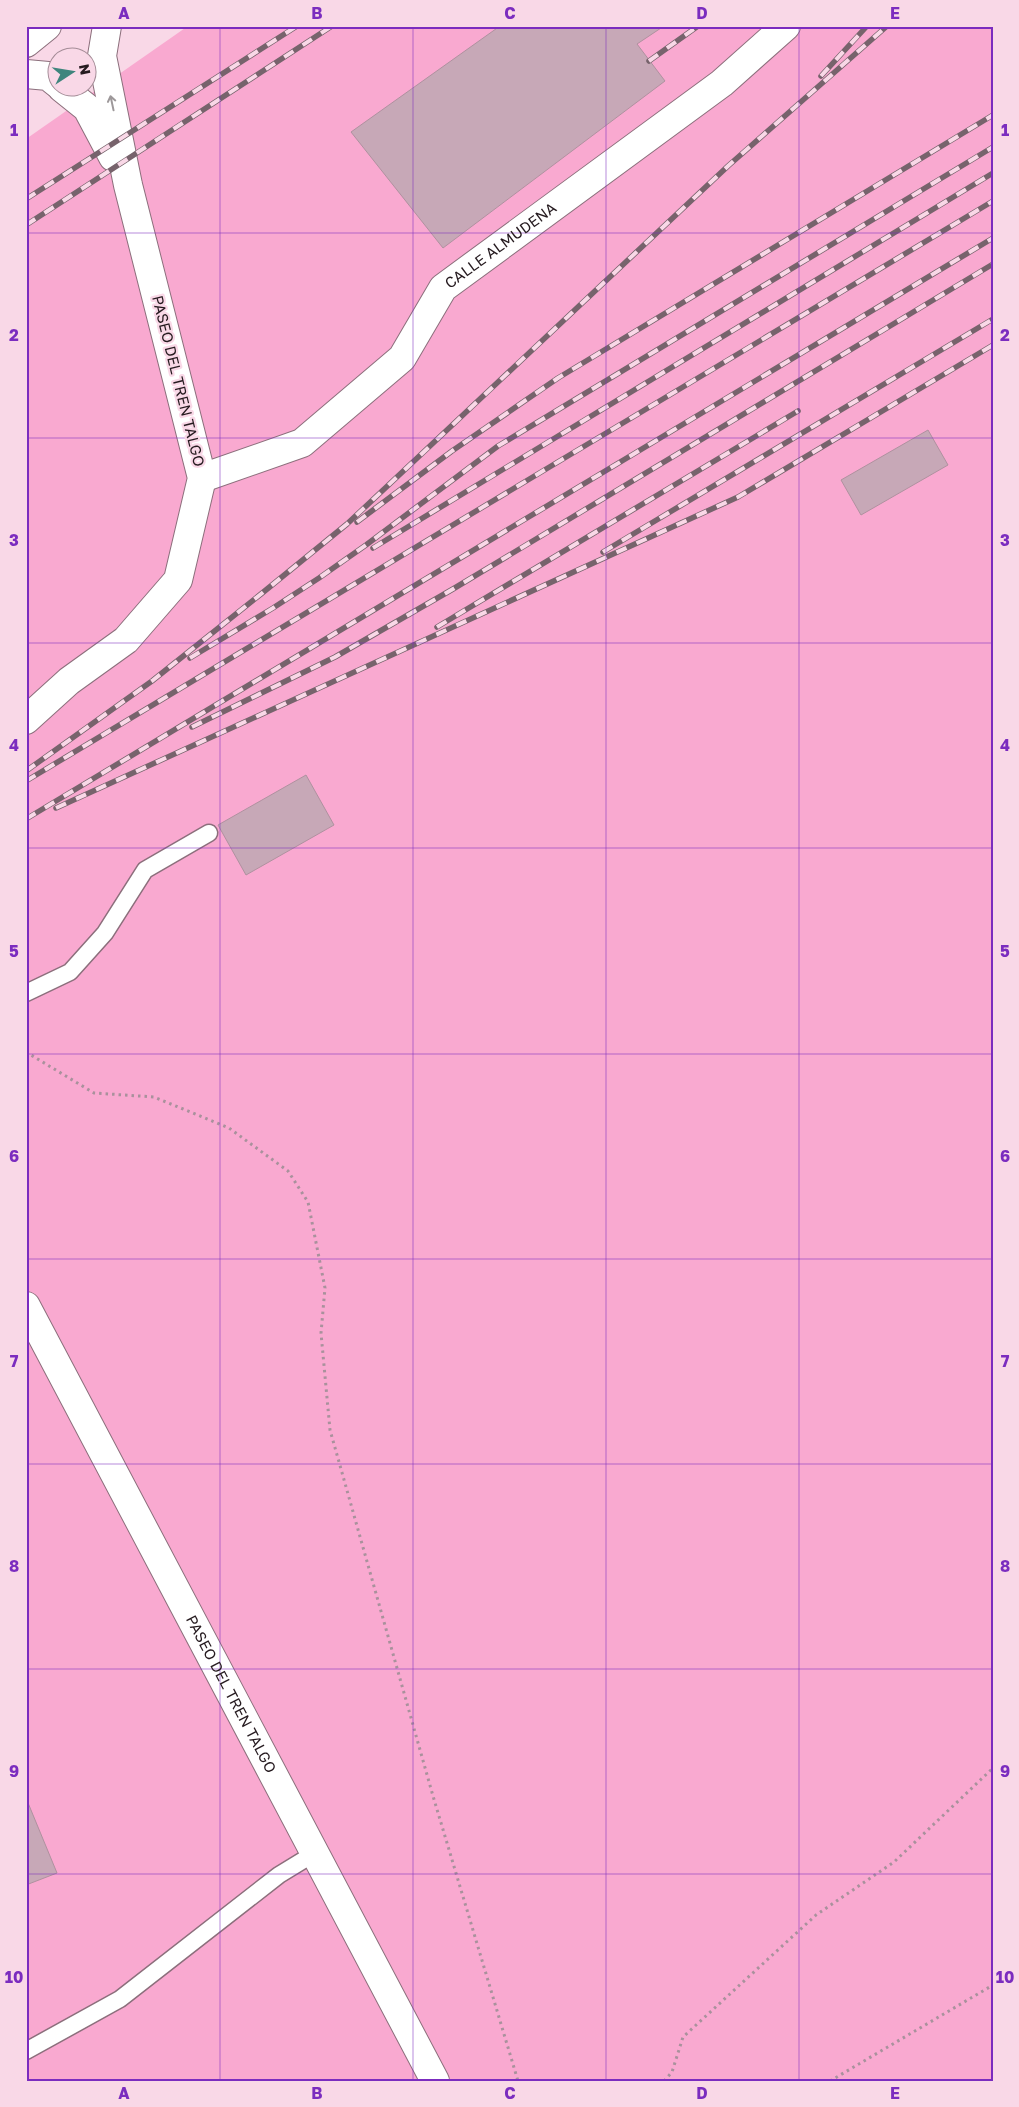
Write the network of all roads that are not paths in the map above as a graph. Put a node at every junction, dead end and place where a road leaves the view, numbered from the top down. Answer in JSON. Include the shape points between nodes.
{"nodes":[{"id":1,"x":48,"y":26,"type":"edge"},
{"id":2,"x":107,"y":26,"type":"edge"},
{"id":3,"x":786,"y":26,"type":"edge"},
{"id":4,"x":26,"y":43,"type":"edge"},
{"id":5,"x":26,"y":74,"type":"edge"},
{"id":6,"x":48,"y":76,"type":"edge"},
{"id":7,"x":74,"y":98,"type":"edge"},
{"id":8,"x":128,"y":185,"type":"junction"},
{"id":9,"x":202,"y":478,"type":"junction"},
{"id":10,"x":26,"y":720,"type":"edge"},
{"id":11,"x":208,"y":832,"type":"dead end"},
{"id":12,"x":26,"y":993,"type":"edge"},
{"id":13,"x":26,"y":1306,"type":"edge"},
{"id":14,"x":315,"y":1853,"type":"junction"},
{"id":15,"x":26,"y":2051,"type":"edge"},
{"id":16,"x":435,"y":2081,"type":"edge"}],
"edges":[{"from":1,"to":4,"type":"street"},
{"from":8,"to":2,"type":"street","name":"PASEO DEL TREN TALGO","one_way":true,"via":[[102,56]]},
{"from":3,"to":9,"type":"street","name":"CALLE ALMUDENA","via":[[722,82],[444,288],[402,358],[302,443]]},
{"from":5,"to":6,"type":"street"},
{"from":7,"to":8,"type":"street","name":"PASEO DEL TREN TALGO","via":[[87,108]]},
{"from":8,"to":9,"type":"street","name":"PASEO DEL TREN TALGO"},
{"from":9,"to":10,"type":"street","name":"PASEO DEL TREN TALGO","via":[[178,580],[126,640],[69,681]]},
{"from":11,"to":12,"type":"lane","via":[[145,870],[105,934],[70,972]]},
{"from":13,"to":14,"type":"street","name":"PASEO DEL TREN TALGO"},
{"from":14,"to":15,"type":"lane","via":[[279,1875],[120,1999]]},
{"from":14,"to":16,"type":"street","name":"PASEO DEL TREN TALGO"}]}
